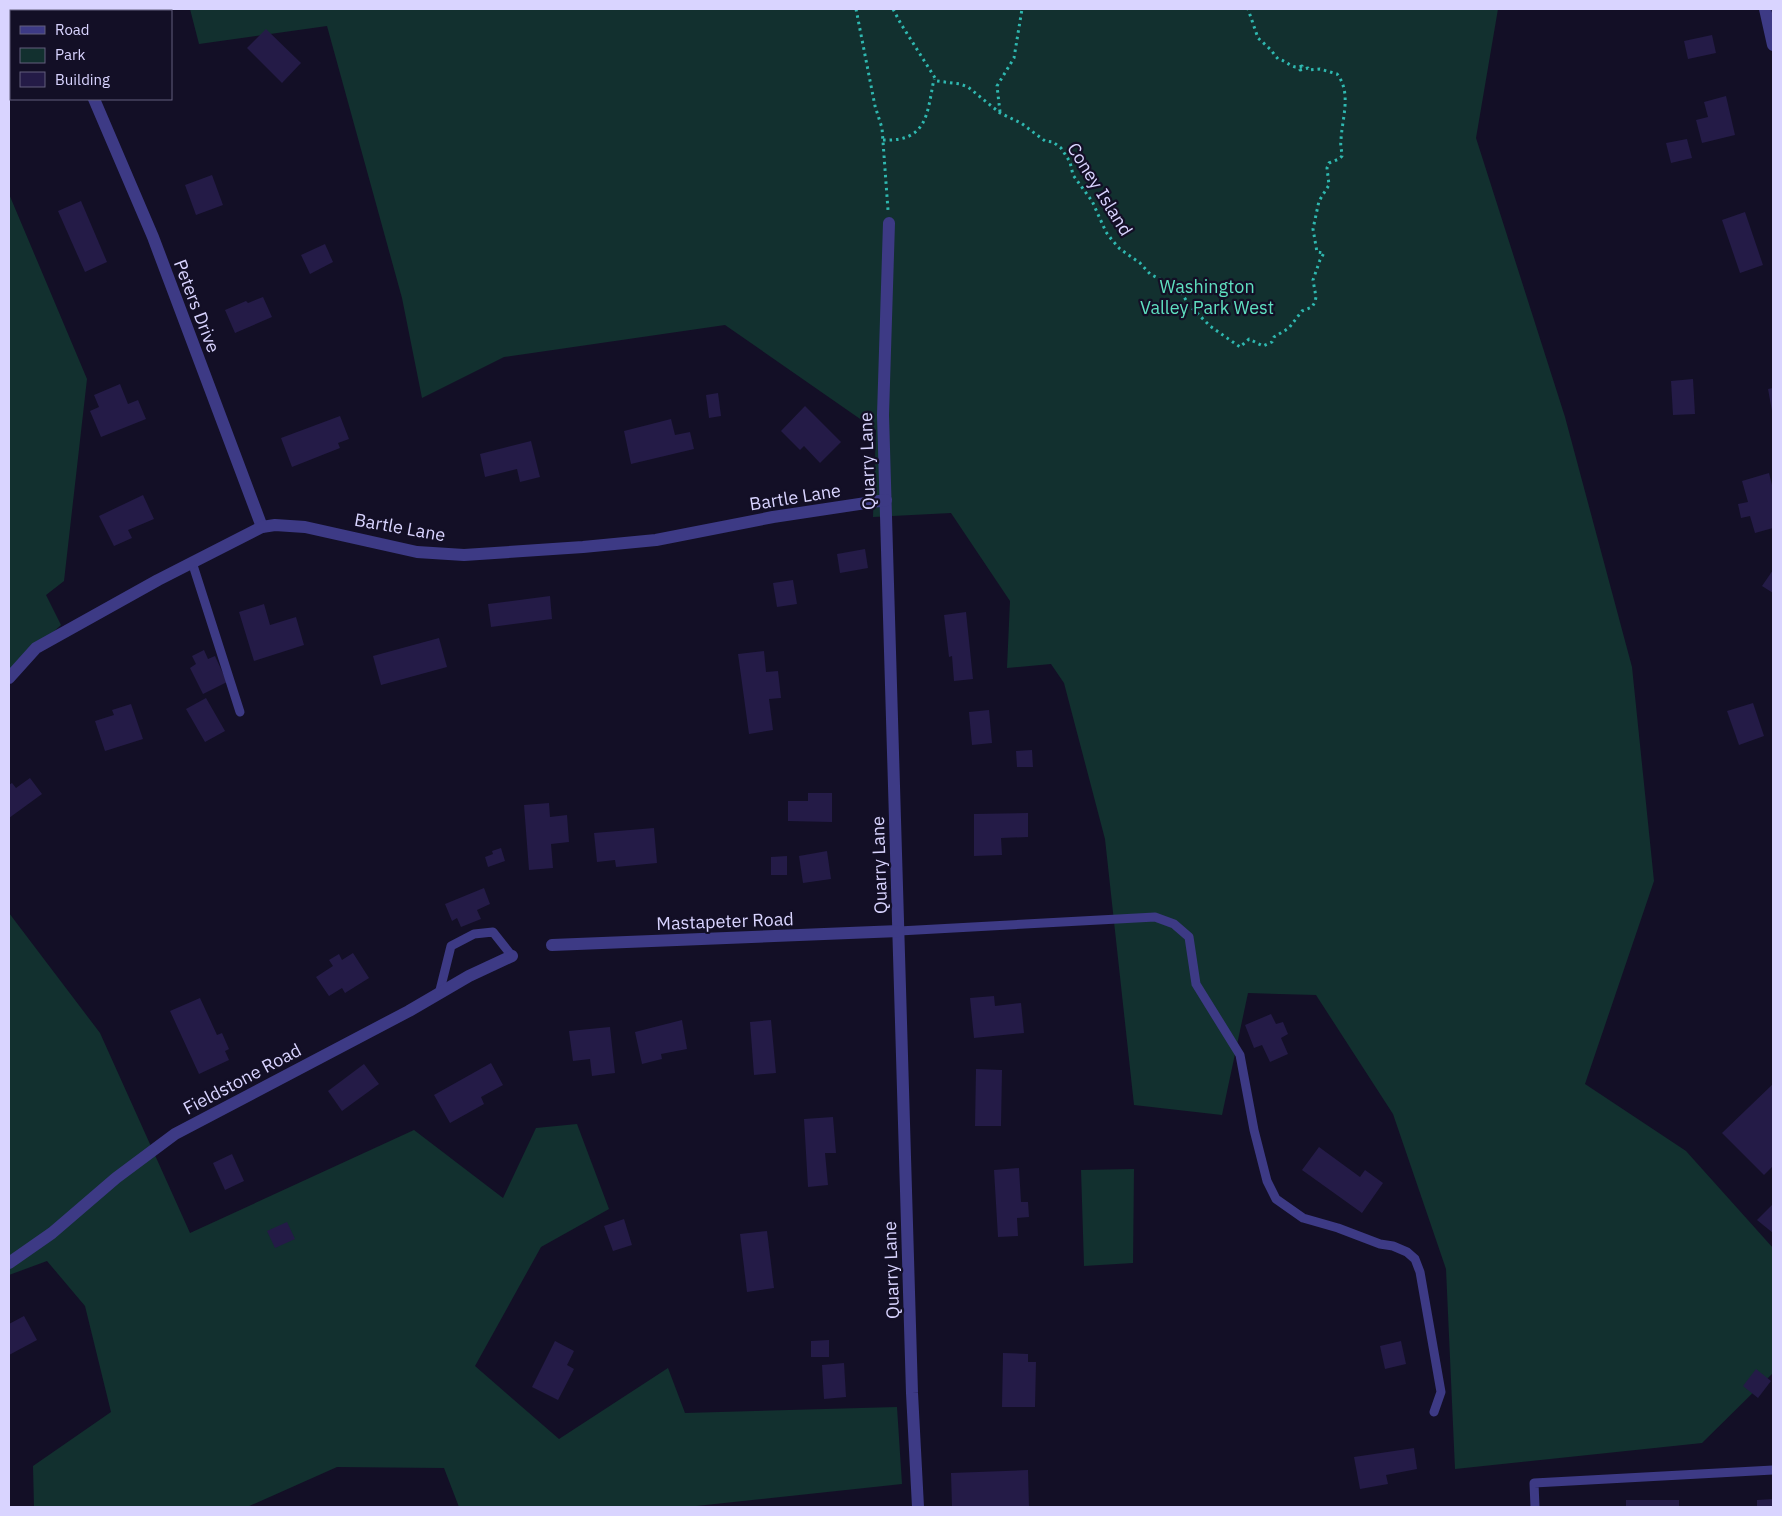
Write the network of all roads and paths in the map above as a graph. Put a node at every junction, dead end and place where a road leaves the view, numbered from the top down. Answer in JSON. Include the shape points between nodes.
{"nodes":[{"id":1,"x":856,"y":9,"type":"edge"},
{"id":2,"x":893,"y":9,"type":"edge"},
{"id":3,"x":1022,"y":9,"type":"edge"},
{"id":4,"x":1248,"y":9,"type":"edge"},
{"id":5,"x":1765,"y":9,"type":"edge"},
{"id":6,"x":1771,"y":24,"type":"edge"},
{"id":7,"x":1773,"y":45,"type":"edge"},
{"id":8,"x":935,"y":78,"type":"junction"},
{"id":9,"x":94,"y":100,"type":"edge"},
{"id":10,"x":1000,"y":113,"type":"junction"},
{"id":11,"x":883,"y":140,"type":"junction"},
{"id":12,"x":889,"y":223,"type":"joint"},
{"id":13,"x":886,"y":500,"type":"junction"},
{"id":14,"x":262,"y":527,"type":"junction"},
{"id":15,"x":192,"y":562,"type":"junction"},
{"id":16,"x":9,"y":678,"type":"edge"},
{"id":17,"x":240,"y":712,"type":"dead end"},
{"id":18,"x":899,"y":931,"type":"junction"},
{"id":19,"x":552,"y":945,"type":"dead end"},
{"id":20,"x":512,"y":956,"type":"joint"},
{"id":21,"x":440,"y":994,"type":"junction"},
{"id":22,"x":9,"y":1263,"type":"edge"},
{"id":23,"x":1434,"y":1412,"type":"dead end"},
{"id":24,"x":1773,"y":1470,"type":"edge"},
{"id":25,"x":918,"y":1507,"type":"edge"},
{"id":26,"x":1535,"y":1507,"type":"edge"}],
"edges":[{"from":1,"to":11,"type":"path"},
{"from":2,"to":8,"type":"path"},
{"from":3,"to":10,"type":"path","via":[[1014,58],[996,86]]},
{"from":4,"to":10,"type":"path","name":"Coney Island","via":[[1258,38],[1278,59],[1293,67],[1302,66],[1300,70],[1320,69],[1337,74],[1343,84],[1346,107],[1341,137],[1342,156],[1329,163],[1327,168],[1328,185],[1319,201],[1313,229],[1317,252],[1324,253],[1313,280],[1315,302],[1269,344],[1260,346],[1249,339],[1240,347],[1210,326],[1181,292],[1150,274],[1120,249],[1106,232],[1092,201],[1073,175],[1062,148]]},
{"from":5,"to":6,"type":"street"},
{"from":6,"to":7,"type":"street"},
{"from":8,"to":10,"type":"path","name":"Coney Island","via":[[968,87]]},
{"from":8,"to":11,"type":"path","via":[[928,114],[921,127],[900,140]]},
{"from":9,"to":14,"type":"street","name":"Peters Drive","via":[[153,237]]},
{"from":11,"to":12,"type":"path"},
{"from":12,"to":13,"type":"street","name":"Quarry Lane","via":[[883,415]]},
{"from":13,"to":14,"type":"street","name":"Bartle Lane","via":[[656,540],[464,555],[417,552],[305,527]]},
{"from":13,"to":18,"type":"street","name":"Quarry Lane"},
{"from":14,"to":15,"type":"street","name":"Bartle Lane"},
{"from":15,"to":16,"type":"street","name":"Bartle Lane","via":[[36,648]]},
{"from":15,"to":17,"type":"lane"},
{"from":18,"to":19,"type":"street","name":"Mastapeter Road"},
{"from":18,"to":23,"type":"lane","via":[[1155,917],[1174,924],[1189,937],[1196,984],[1240,1055],[1254,1130],[1267,1180],[1276,1199],[1303,1218],[1393,1246],[1415,1260],[1420,1272],[1441,1392]]},
{"from":18,"to":25,"type":"street","name":"Quarry Lane"},
{"from":20,"to":21,"type":"street","name":"Fieldstone Road"},
{"from":20,"to":21,"type":"lane","via":[[493,932],[474,934],[451,946]]},
{"from":21,"to":22,"type":"street","name":"Fieldstone Road","via":[[175,1134],[116,1178],[52,1233]]},
{"from":24,"to":26,"type":"lane","via":[[1534,1483]]}]}
